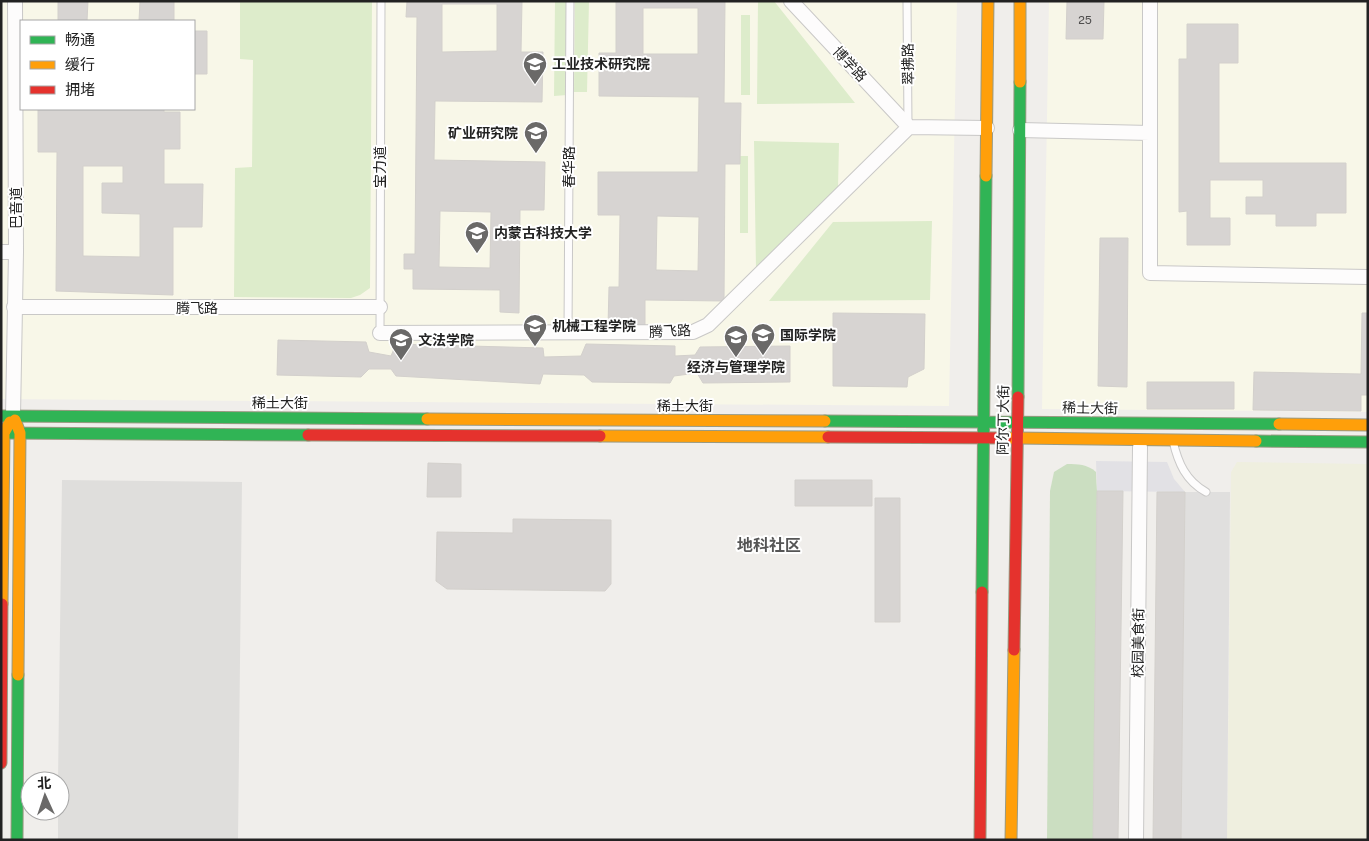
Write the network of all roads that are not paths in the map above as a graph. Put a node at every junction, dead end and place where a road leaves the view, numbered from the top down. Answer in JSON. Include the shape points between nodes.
{"nodes":[{"id":1,"x":15,"y":1,"type":"edge"},
{"id":2,"x":381,"y":1,"type":"edge"},
{"id":3,"x":570,"y":1,"type":"edge"},
{"id":4,"x":791,"y":1,"type":"edge"},
{"id":5,"x":907,"y":1,"type":"edge"},
{"id":6,"x":988,"y":1,"type":"edge"},
{"id":7,"x":1020,"y":1,"type":"edge"},
{"id":8,"x":1150,"y":1,"type":"edge"},
{"id":9,"x":908,"y":128,"type":"junction"},
{"id":10,"x":987,"y":128,"type":"junction"},
{"id":11,"x":1020,"y":130,"type":"junction"},
{"id":12,"x":1150,"y":133,"type":"junction"},
{"id":13,"x":1,"y":252,"type":"edge"},
{"id":14,"x":16,"y":252,"type":"junction"},
{"id":15,"x":1368,"y":277,"type":"edge"},
{"id":16,"x":380,"y":307,"type":"junction"},
{"id":17,"x":10,"y":315,"type":"edge"},
{"id":18,"x":380,"y":333,"type":"joint"},
{"id":19,"x":568,"y":333,"type":"junction"},
{"id":20,"x":7,"y":416,"type":"edge"},
{"id":21,"x":1018,"y":422,"type":"junction"},
{"id":22,"x":984,"y":423,"type":"junction"},
{"id":23,"x":1368,"y":425,"type":"edge"},
{"id":24,"x":3,"y":433,"type":"edge"},
{"id":25,"x":20,"y":433,"type":"junction"},
{"id":26,"x":984,"y":438,"type":"junction"},
{"id":27,"x":1018,"y":438,"type":"junction"},
{"id":28,"x":1173,"y":440,"type":"junction"},
{"id":29,"x":1368,"y":442,"type":"edge"},
{"id":30,"x":1140,"y":447,"type":"dead end"},
{"id":31,"x":3,"y":449,"type":"edge"},
{"id":32,"x":1206,"y":492,"type":"dead end"},
{"id":33,"x":1,"y":763,"type":"edge"},
{"id":34,"x":17,"y":840,"type":"edge"},
{"id":35,"x":980,"y":840,"type":"edge"},
{"id":36,"x":1011,"y":840,"type":"edge"},
{"id":37,"x":1136,"y":840,"type":"edge"}],
"edges":[{"from":1,"to":14,"type":"street","name":"巴音道"},
{"from":2,"to":16,"type":"lane","name":"宝力道"},
{"from":3,"to":19,"type":"lane","name":"春华路"},
{"from":4,"to":9,"type":"street","name":"博学路"},
{"from":5,"to":9,"type":"lane","name":"翠拂路"},
{"from":6,"to":10,"type":"main road","name":"阿尔丁大街"},
{"from":7,"to":11,"type":"main road","name":"阿尔丁大街"},
{"from":8,"to":12,"type":"street"},
{"from":9,"to":10,"type":"street"},
{"from":9,"to":19,"type":"street","name":"腾飞路","via":[[708,325],[693,332]]},
{"from":10,"to":22,"type":"main road","name":"阿尔丁大街"},
{"from":11,"to":12,"type":"street"},
{"from":11,"to":21,"type":"main road","name":"阿尔丁大街"},
{"from":12,"to":15,"type":"street","via":[[1150,273]]},
{"from":13,"to":14,"type":"street"},
{"from":14,"to":17,"type":"street","name":"巴音道"},
{"from":16,"to":17,"type":"street","name":"腾飞路"},
{"from":16,"to":18,"type":"lane","name":"宝力道"},
{"from":17,"to":20,"type":"street","name":"巴音道"},
{"from":18,"to":19,"type":"street","name":"腾飞路"},
{"from":20,"to":22,"type":"main road","name":"稀土大街"},
{"from":20,"to":24,"type":"main road"},
{"from":20,"to":25,"type":"main road"},
{"from":21,"to":22,"type":"main road","name":"稀土大街"},
{"from":21,"to":23,"type":"main road","name":"稀土大街"},
{"from":21,"to":27,"type":"main road","name":"阿尔丁大街"},
{"from":22,"to":26,"type":"main road","name":"阿尔丁大街"},
{"from":24,"to":25,"type":"main road"},
{"from":24,"to":31,"type":"main road"},
{"from":25,"to":26,"type":"main road"},
{"from":25,"to":34,"type":"main road"},
{"from":26,"to":27,"type":"main road"},
{"from":26,"to":35,"type":"main road","name":"阿尔丁大街"},
{"from":27,"to":28,"type":"main road"},
{"from":27,"to":36,"type":"main road","name":"阿尔丁大街"},
{"from":28,"to":29,"type":"main road"},
{"from":28,"to":32,"type":"lane","via":[[1185,474],[1195,486]]},
{"from":30,"to":37,"type":"street","name":"校园美食街"},
{"from":31,"to":33,"type":"main road"}]}
